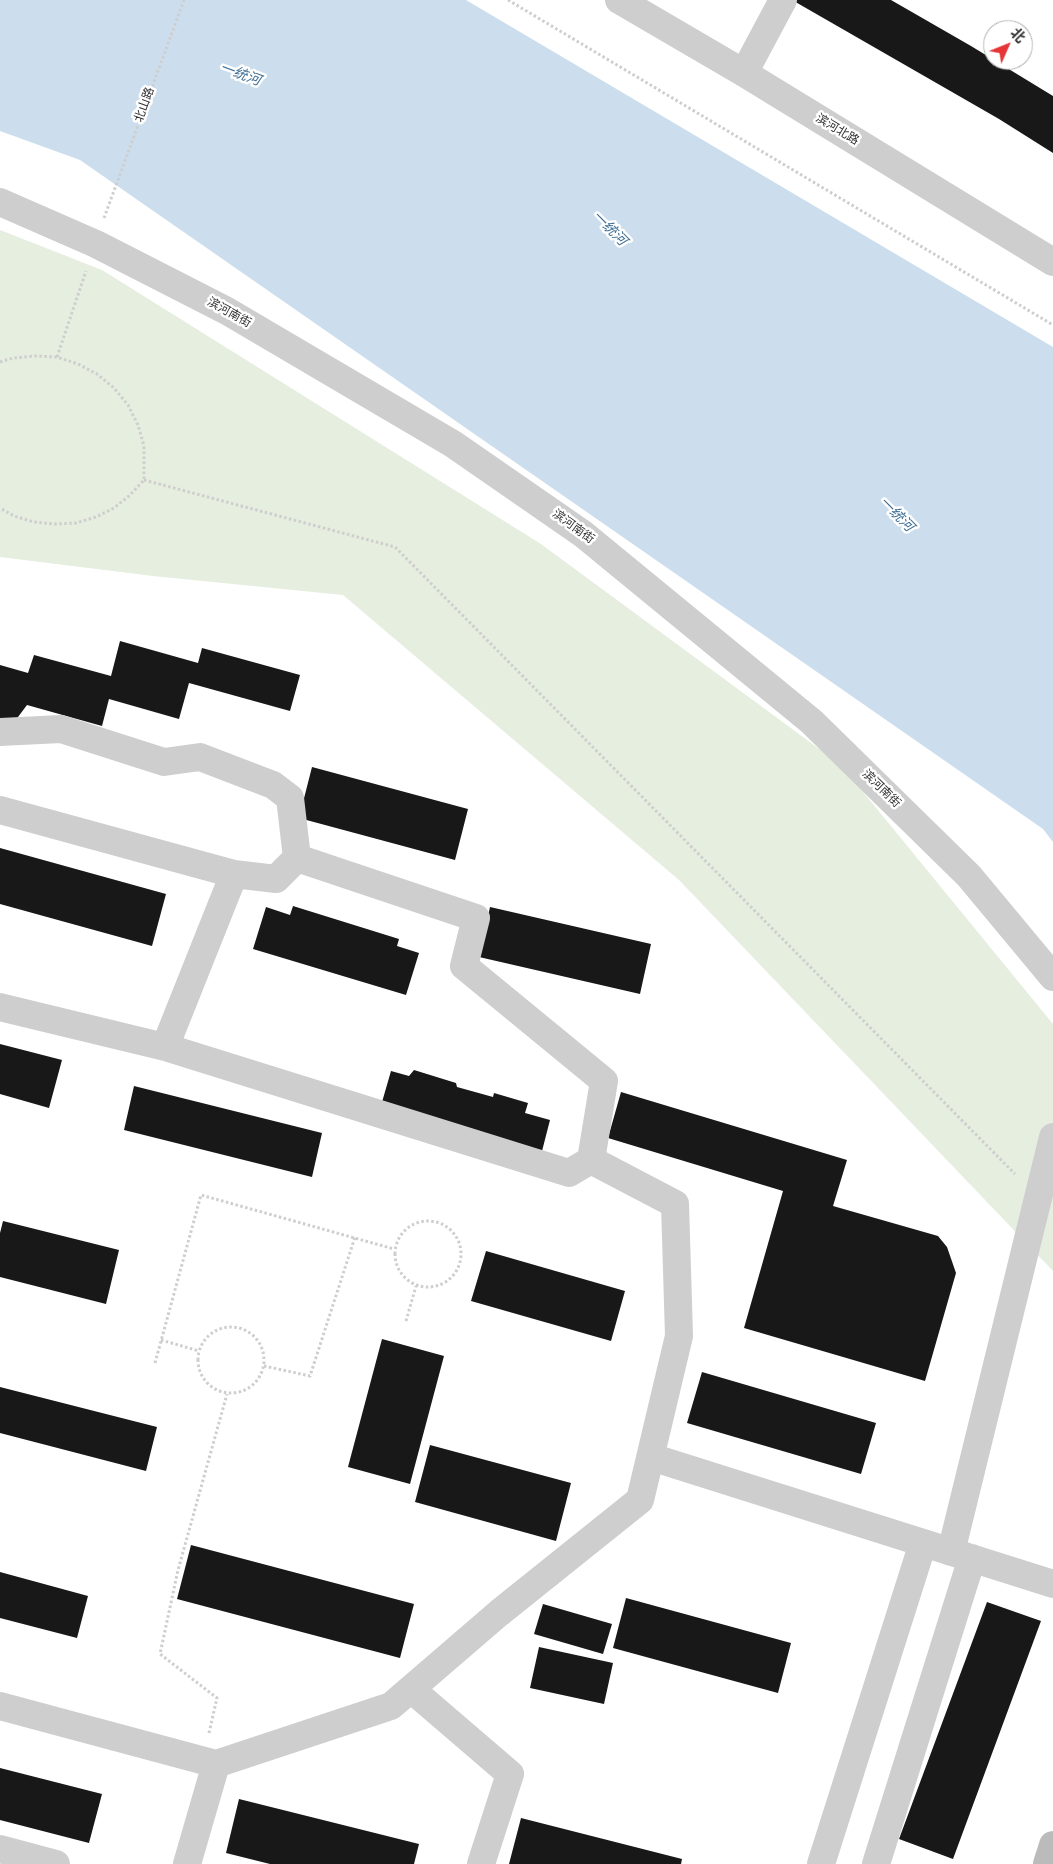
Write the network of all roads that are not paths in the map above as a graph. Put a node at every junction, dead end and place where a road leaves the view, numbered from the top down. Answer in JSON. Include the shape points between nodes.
{"nodes":[{"id":1,"x":619,"y":0,"type":"edge"},
{"id":2,"x":783,"y":0,"type":"edge"},
{"id":3,"x":744,"y":73,"type":"junction"},
{"id":4,"x":0,"y":202,"type":"edge"},
{"id":5,"x":1053,"y":262,"type":"edge"},
{"id":6,"x":0,"y":732,"type":"edge"},
{"id":7,"x":0,"y":810,"type":"edge"},
{"id":8,"x":297,"y":858,"type":"junction"},
{"id":9,"x":234,"y":874,"type":"junction"},
{"id":10,"x":1053,"y":977,"type":"edge"},
{"id":11,"x":0,"y":1008,"type":"edge"},
{"id":12,"x":165,"y":1047,"type":"junction"},
{"id":13,"x":1053,"y":1137,"type":"edge"},
{"id":14,"x":591,"y":1160,"type":"junction"},
{"id":15,"x":651,"y":1457,"type":"junction"},
{"id":16,"x":923,"y":1543,"type":"junction"},
{"id":17,"x":962,"y":1555,"type":"junction"},
{"id":18,"x":1053,"y":1584,"type":"edge"},
{"id":19,"x":411,"y":1689,"type":"junction"},
{"id":20,"x":0,"y":1706,"type":"edge"},
{"id":21,"x":209,"y":1762,"type":"junction"},
{"id":22,"x":1053,"y":1845,"type":"edge"},
{"id":23,"x":0,"y":1849,"type":"edge"},
{"id":24,"x":56,"y":1864,"type":"edge"},
{"id":25,"x":187,"y":1864,"type":"edge"},
{"id":26,"x":481,"y":1864,"type":"edge"},
{"id":27,"x":821,"y":1864,"type":"edge"},
{"id":28,"x":876,"y":1864,"type":"edge"},
{"id":29,"x":1047,"y":1864,"type":"edge"}],
"edges":[{"from":1,"to":3,"type":"street","name":"滨河北路"},
{"from":2,"to":3,"type":"street"},
{"from":3,"to":5,"type":"street","name":"滨河北路"},
{"from":4,"to":10,"type":"street","name":"滨河南街","via":[[96,244],[227,311],[453,444],[584,534],[812,722],[969,876]]},
{"from":6,"to":8,"type":"street","via":[[61,729],[164,762],[200,757],[273,785],[290,798]]},
{"from":7,"to":9,"type":"street"},
{"from":8,"to":9,"type":"street","via":[[276,879]]},
{"from":8,"to":14,"type":"street","via":[[476,918],[464,966],[604,1081]]},
{"from":9,"to":12,"type":"street"},
{"from":11,"to":12,"type":"street"},
{"from":12,"to":14,"type":"street","via":[[569,1173]]},
{"from":13,"to":17,"type":"street"},
{"from":14,"to":15,"type":"street","via":[[675,1204],[679,1336]]},
{"from":15,"to":16,"type":"street"},
{"from":15,"to":19,"type":"street","via":[[640,1500]]},
{"from":16,"to":17,"type":"street"},
{"from":16,"to":27,"type":"street"},
{"from":17,"to":18,"type":"street"},
{"from":17,"to":28,"type":"street"},
{"from":19,"to":21,"type":"street","via":[[391,1706]]},
{"from":19,"to":26,"type":"street","via":[[510,1774]]},
{"from":20,"to":21,"type":"street"},
{"from":21,"to":25,"type":"street"},
{"from":22,"to":29,"type":"street"},
{"from":23,"to":24,"type":"street"}]}
